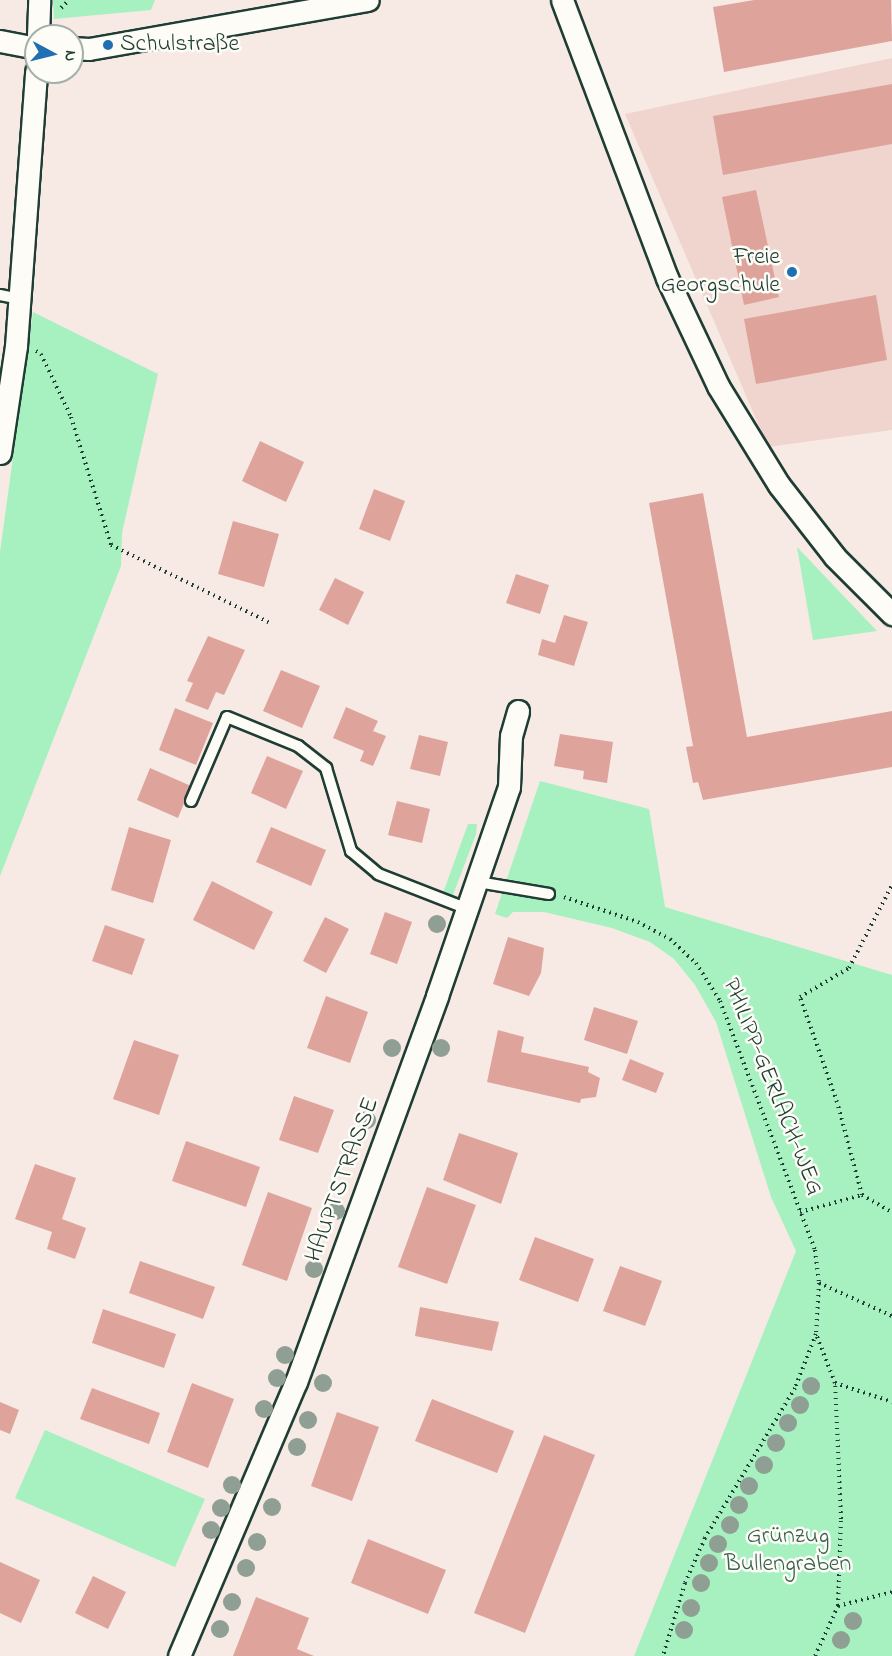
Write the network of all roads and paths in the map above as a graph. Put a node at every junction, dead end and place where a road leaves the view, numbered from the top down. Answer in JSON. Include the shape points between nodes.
{"nodes":[{"id":1,"x":39,"y":0,"type":"edge"},
{"id":2,"x":368,"y":0,"type":"edge"},
{"id":3,"x":562,"y":0,"type":"edge"},
{"id":4,"x":38,"y":24,"type":"edge"},
{"id":5,"x":0,"y":41,"type":"edge"},
{"id":6,"x":24,"y":46,"type":"edge"},
{"id":7,"x":84,"y":46,"type":"edge"},
{"id":8,"x":35,"y":84,"type":"edge"},
{"id":9,"x":10,"y":297,"type":"edge"},
{"id":10,"x":16,"y":346,"type":"junction"},
{"id":11,"x":0,"y":453,"type":"edge"},
{"id":12,"x":892,"y":614,"type":"edge"},
{"id":13,"x":272,"y":624,"type":"dead end"},
{"id":14,"x":518,"y":711,"type":"dead end"},
{"id":15,"x":191,"y":801,"type":"dead end"},
{"id":16,"x":478,"y":882,"type":"junction"},
{"id":17,"x":892,"y":885,"type":"edge"},
{"id":18,"x":549,"y":894,"type":"joint"},
{"id":19,"x":468,"y":909,"type":"junction"},
{"id":20,"x":862,"y":1195,"type":"junction"},
{"id":21,"x":800,"y":1212,"type":"junction"},
{"id":22,"x":892,"y":1212,"type":"edge"},
{"id":23,"x":819,"y":1283,"type":"junction"},
{"id":24,"x":892,"y":1316,"type":"edge"},
{"id":25,"x":816,"y":1334,"type":"junction"},
{"id":26,"x":835,"y":1383,"type":"junction"},
{"id":27,"x":892,"y":1402,"type":"edge"},
{"id":28,"x":892,"y":1592,"type":"edge"},
{"id":29,"x":838,"y":1606,"type":"junction"},
{"id":30,"x":179,"y":1656,"type":"edge"},
{"id":31,"x":663,"y":1656,"type":"edge"},
{"id":32,"x":815,"y":1656,"type":"edge"}],
"edges":[{"from":1,"to":4,"type":"street"},
{"from":2,"to":7,"type":"street"},
{"from":3,"to":12,"type":"street","via":[[667,278],[718,386],[786,494],[835,557]]},
{"from":5,"to":6,"type":"street"},
{"from":8,"to":9,"type":"street"},
{"from":9,"to":10,"type":"street"},
{"from":10,"to":11,"type":"street"},
{"from":10,"to":13,"type":"path","via":[[41,354],[46,364],[71,417],[111,545]]},
{"from":14,"to":16,"type":"street","name":"HAUPTSTRASSE","via":[[511,736],[509,787]]},
{"from":15,"to":19,"type":"lane","via":[[227,717],[298,746],[326,768],[351,851],[378,874]]},
{"from":16,"to":18,"type":"lane"},
{"from":16,"to":19,"type":"street","name":"HAUPTSTRASSE"},
{"from":17,"to":20,"type":"path","via":[[849,968],[800,997],[837,1102]]},
{"from":18,"to":21,"type":"path","name":"PHILIPP-GERLACH-WEG","via":[[638,922],[670,939],[696,963],[720,1001]]},
{"from":19,"to":30,"type":"street","name":"HAUPTSTRASSE","via":[[296,1382]]},
{"from":20,"to":21,"type":"path"},
{"from":20,"to":22,"type":"path"},
{"from":21,"to":23,"type":"path","name":"PHILIPP-GERLACH-WEG","via":[[815,1250]]},
{"from":23,"to":24,"type":"path"},
{"from":23,"to":25,"type":"path","name":"PHILIPP-GERLACH-WEG"},
{"from":25,"to":26,"type":"path"},
{"from":25,"to":31,"type":"path","via":[[795,1388],[705,1538],[685,1583]]},
{"from":26,"to":27,"type":"path"},
{"from":26,"to":29,"type":"path","via":[[841,1519]]},
{"from":28,"to":29,"type":"path"},
{"from":29,"to":32,"type":"path"}]}
